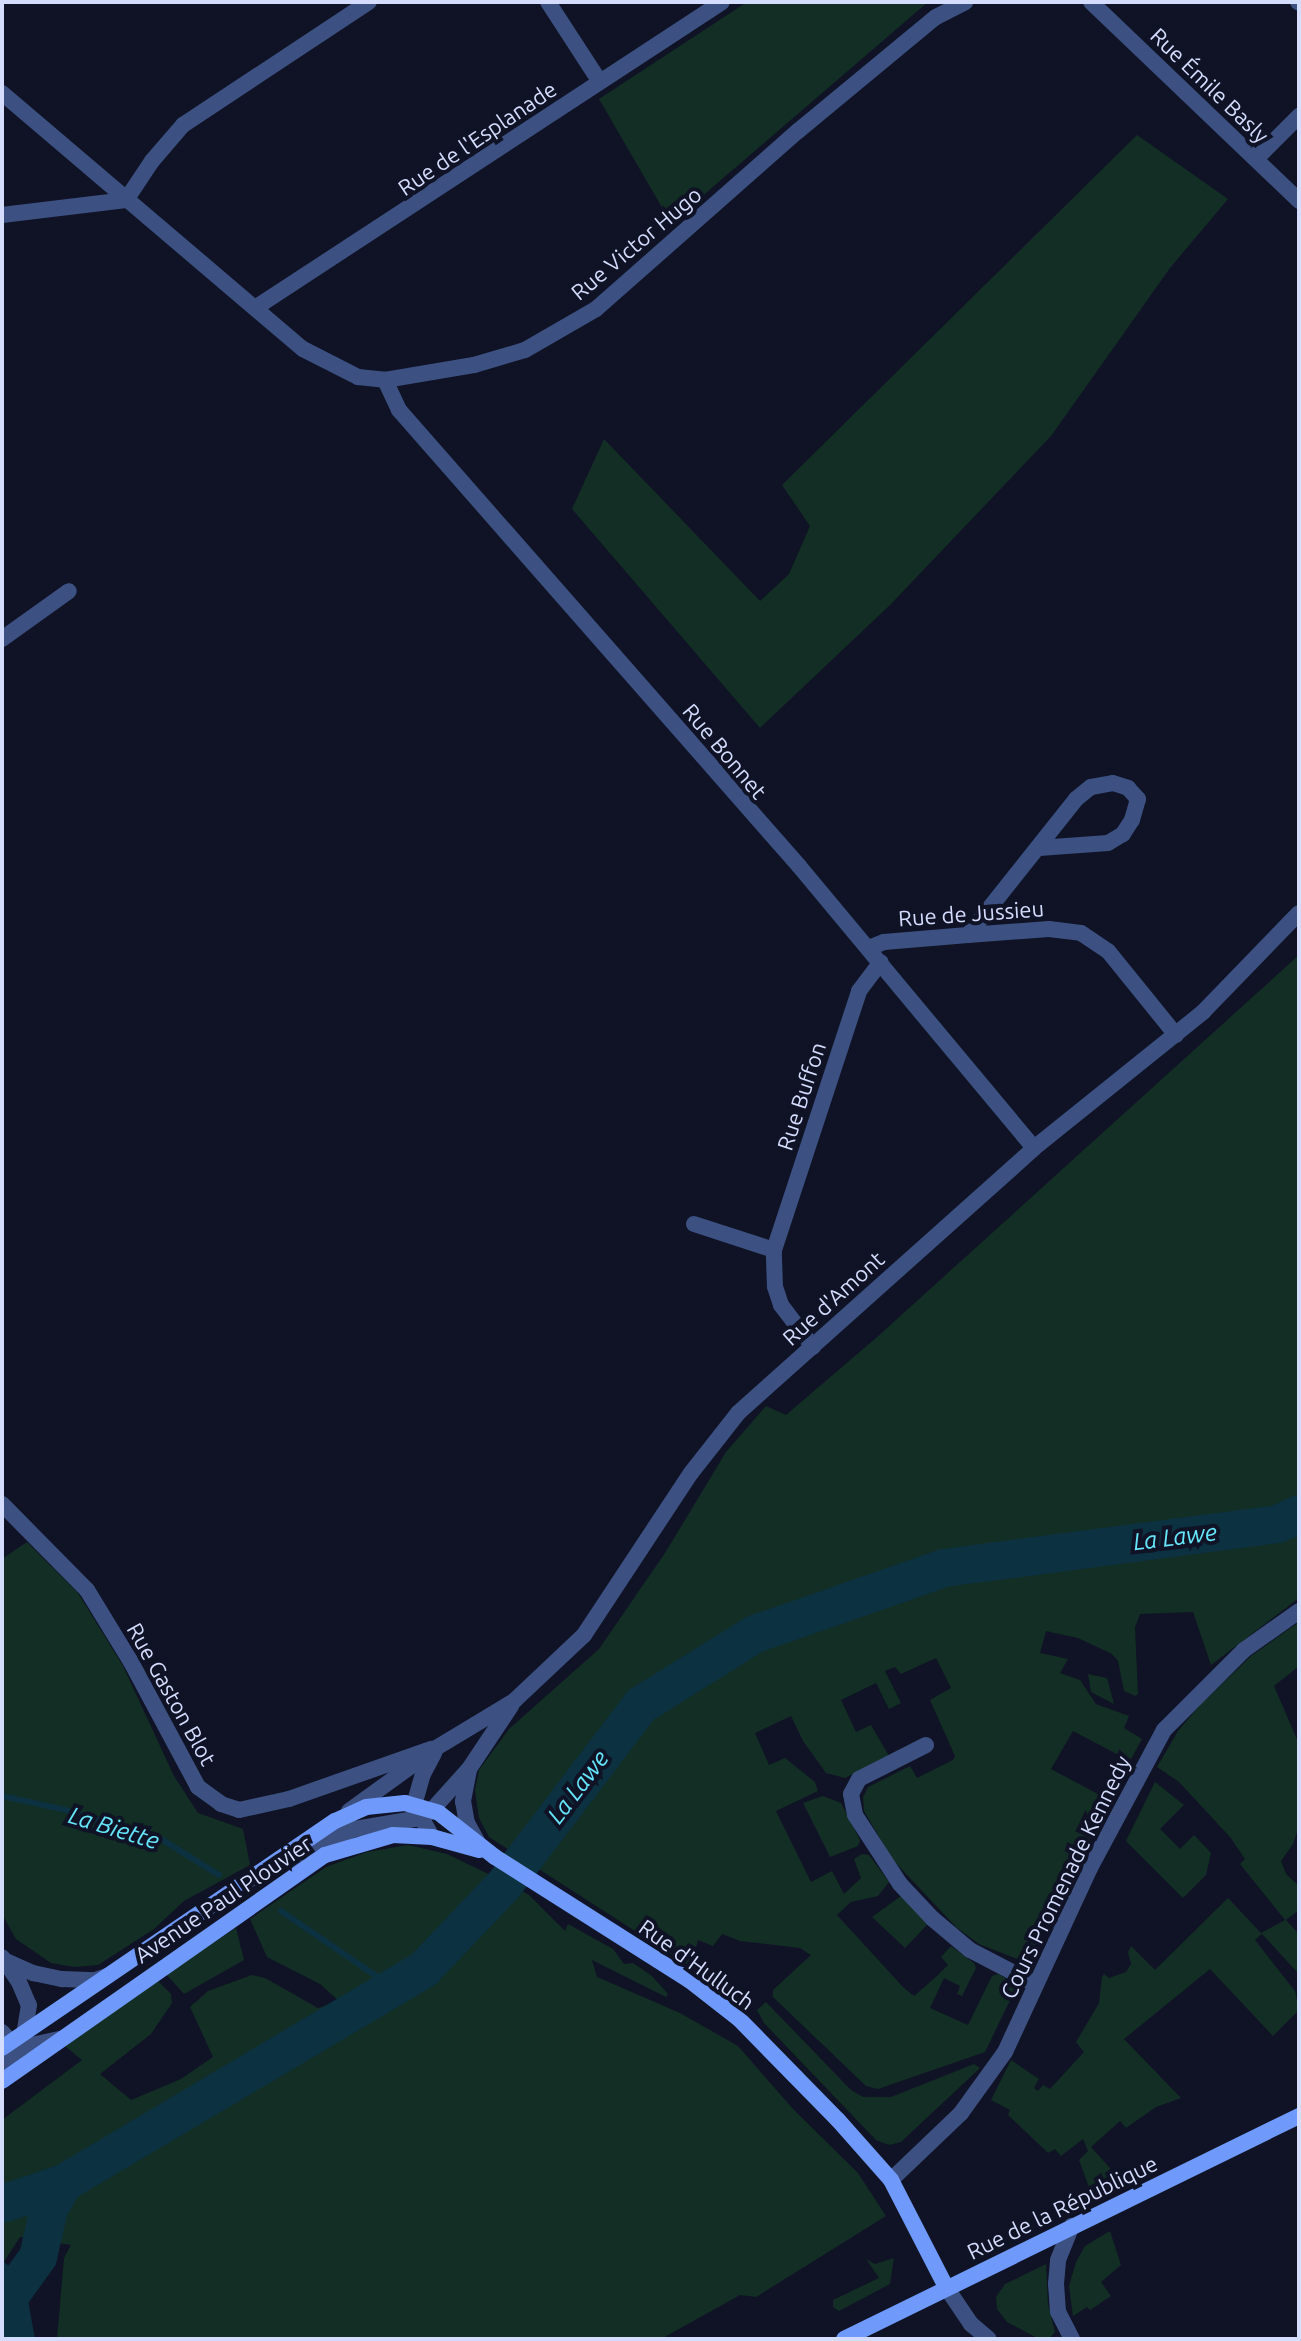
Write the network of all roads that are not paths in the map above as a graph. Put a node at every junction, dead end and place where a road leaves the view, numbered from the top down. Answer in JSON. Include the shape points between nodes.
{"nodes":[{"id":1,"x":369,"y":2,"type":"edge"},
{"id":2,"x":548,"y":2,"type":"edge"},
{"id":3,"x":722,"y":2,"type":"edge"},
{"id":4,"x":965,"y":2,"type":"edge"},
{"id":5,"x":1091,"y":2,"type":"edge"},
{"id":6,"x":600,"y":82,"type":"junction"},
{"id":7,"x":2,"y":93,"type":"edge"},
{"id":8,"x":1299,"y":116,"type":"edge"},
{"id":9,"x":1256,"y":159,"type":"junction"},
{"id":10,"x":126,"y":200,"type":"junction"},
{"id":11,"x":1299,"y":201,"type":"edge"},
{"id":12,"x":2,"y":215,"type":"edge"},
{"id":13,"x":255,"y":308,"type":"junction"},
{"id":14,"x":385,"y":380,"type":"junction"},
{"id":15,"x":69,"y":591,"type":"dead end"},
{"id":16,"x":2,"y":639,"type":"edge"},
{"id":17,"x":1039,"y":848,"type":"junction"},
{"id":18,"x":1299,"y":913,"type":"edge"},
{"id":19,"x":968,"y":935,"type":"junction"},
{"id":20,"x":869,"y":948,"type":"junction"},
{"id":21,"x":881,"y":962,"type":"junction"},
{"id":22,"x":1176,"y":1035,"type":"junction"},
{"id":23,"x":1034,"y":1148,"type":"junction"},
{"id":24,"x":694,"y":1224,"type":"dead end"},
{"id":25,"x":774,"y":1250,"type":"junction"},
{"id":26,"x":813,"y":1347,"type":"junction"},
{"id":27,"x":2,"y":1504,"type":"edge"},
{"id":28,"x":1299,"y":1611,"type":"edge"},
{"id":29,"x":514,"y":1701,"type":"junction"},
{"id":30,"x":926,"y":1745,"type":"dead end"},
{"id":31,"x":436,"y":1748,"type":"junction"},
{"id":32,"x":469,"y":1769,"type":"junction"},
{"id":33,"x":422,"y":1811,"type":"junction"},
{"id":34,"x":335,"y":1821,"type":"junction"},
{"id":35,"x":432,"y":1837,"type":"junction"},
{"id":36,"x":478,"y":1843,"type":"junction"},
{"id":37,"x":495,"y":1857,"type":"junction"},
{"id":38,"x":297,"y":1872,"type":"junction"},
{"id":39,"x":3,"y":1959,"type":"edge"},
{"id":40,"x":108,"y":1976,"type":"junction"},
{"id":41,"x":1035,"y":1984,"type":"junction"},
{"id":42,"x":60,"y":2039,"type":"junction"},
{"id":43,"x":13,"y":2040,"type":"edge"},
{"id":44,"x":2,"y":2067,"type":"edge"},
{"id":45,"x":2,"y":2081,"type":"edge"},
{"id":46,"x":1299,"y":2116,"type":"edge"},
{"id":47,"x":891,"y":2180,"type":"junction"},
{"id":48,"x":1072,"y":2226,"type":"junction"},
{"id":49,"x":946,"y":2287,"type":"junction"},
{"id":50,"x":1058,"y":2312,"type":"junction"},
{"id":51,"x":844,"y":2339,"type":"edge"},
{"id":52,"x":989,"y":2339,"type":"edge"},
{"id":53,"x":1061,"y":2339,"type":"edge"},
{"id":54,"x":1072,"y":2339,"type":"edge"}],
"edges":[{"from":1,"to":10,"type":"street","via":[[183,125]]},
{"from":2,"to":6,"type":"street"},
{"from":3,"to":6,"type":"street","name":"Rue de l'Esplanade"},
{"from":4,"to":14,"type":"street","name":"Rue Victor Hugo","via":[[936,17],[798,131],[596,309],[525,350]]},
{"from":5,"to":9,"type":"street","name":"Rue Émile Basly"},
{"from":6,"to":13,"type":"street","name":"Rue de l'Esplanade"},
{"from":7,"to":10,"type":"street","name":"Rue Victor Hugo"},
{"from":8,"to":9,"type":"street"},
{"from":9,"to":11,"type":"street","name":"Rue Émile Basly"},
{"from":10,"to":12,"type":"street"},
{"from":10,"to":13,"type":"street","name":"Rue Victor Hugo"},
{"from":13,"to":14,"type":"street","name":"Rue Victor Hugo","via":[[321,361],[358,377]]},
{"from":14,"to":20,"type":"street","name":"Rue Bonnet","via":[[399,410]]},
{"from":15,"to":16,"type":"street"},
{"from":17,"to":17,"type":"street","via":[[1108,843],[1123,834],[1138,799],[1113,783],[1091,787]]},
{"from":17,"to":19,"type":"street"},
{"from":18,"to":22,"type":"street","name":"Rue d'Amont"},
{"from":19,"to":20,"type":"street","name":"Rue de Jussieu"},
{"from":19,"to":22,"type":"street","name":"Rue de Jussieu","via":[[1065,930],[1095,940]]},
{"from":20,"to":21,"type":"street","name":"Rue Bonnet"},
{"from":21,"to":23,"type":"street","name":"Rue Bonnet"},
{"from":21,"to":25,"type":"street","name":"Rue Buffon","via":[[859,991]]},
{"from":22,"to":23,"type":"street","name":"Rue d'Amont"},
{"from":23,"to":26,"type":"street","name":"Rue d'Amont"},
{"from":24,"to":25,"type":"street"},
{"from":25,"to":26,"type":"street","name":"Rue Buffon","via":[[781,1305]]},
{"from":26,"to":29,"type":"street","name":"Rue d'Amont","via":[[738,1413],[584,1635]]},
{"from":27,"to":31,"type":"street","name":"Rue Gaston Blot","via":[[87,1590],[198,1787],[221,1804],[239,1810],[289,1799]]},
{"from":28,"to":41,"type":"street","name":"Cours Promenade Kennedy","via":[[1244,1650],[1164,1730]]},
{"from":29,"to":31,"type":"street","name":"Rue d'Amont"},
{"from":29,"to":32,"type":"street"},
{"from":30,"to":41,"type":"street","via":[[859,1779],[851,1794],[855,1815],[900,1884],[933,1919],[970,1950]]},
{"from":31,"to":33,"type":"street","via":[[423,1774]]},
{"from":31,"to":34,"type":"street"},
{"from":32,"to":33,"type":"street"},
{"from":32,"to":36,"type":"street","via":[[463,1801]]},
{"from":33,"to":34,"type":"main road","via":[[405,1803],[366,1807]]},
{"from":33,"to":35,"type":"street"},
{"from":33,"to":36,"type":"main road","name":"Rue d'Hulluch"},
{"from":33,"to":38,"type":"street","via":[[331,1839]]},
{"from":34,"to":40,"type":"main road","name":"Avenue Paul Plouvier"},
{"from":35,"to":37,"type":"main road","name":"Avenue Paul Plouvier"},
{"from":35,"to":38,"type":"main road","name":"Avenue Paul Plouvier","via":[[393,1835],[357,1843]]},
{"from":36,"to":37,"type":"main road","name":"Rue d'Hulluch"},
{"from":37,"to":47,"type":"main road","name":"Rue d'Hulluch","via":[[723,2005],[782,2060]]},
{"from":38,"to":42,"type":"main road","name":"Avenue Paul Plouvier"},
{"from":39,"to":40,"type":"street","via":[[62,1979]]},
{"from":39,"to":43,"type":"street","via":[[29,2005]]},
{"from":40,"to":43,"type":"main road","name":"Avenue Paul Plouvier"},
{"from":41,"to":47,"type":"street","name":"Cours Promenade Kennedy","via":[[985,2083]]},
{"from":42,"to":43,"type":"street"},
{"from":42,"to":45,"type":"main road","name":"Avenue Paul Plouvier"},
{"from":43,"to":44,"type":"street"},
{"from":46,"to":48,"type":"main road","name":"Rue de la République"},
{"from":47,"to":49,"type":"main road","name":"Rue d'Hulluch"},
{"from":48,"to":49,"type":"main road","name":"Rue de la République"},
{"from":48,"to":50,"type":"street","via":[[1058,2260]]},
{"from":49,"to":51,"type":"main road","name":"Rue de la République"},
{"from":49,"to":52,"type":"street","via":[[971,2324]]},
{"from":50,"to":53,"type":"street"},
{"from":50,"to":54,"type":"street"}]}
